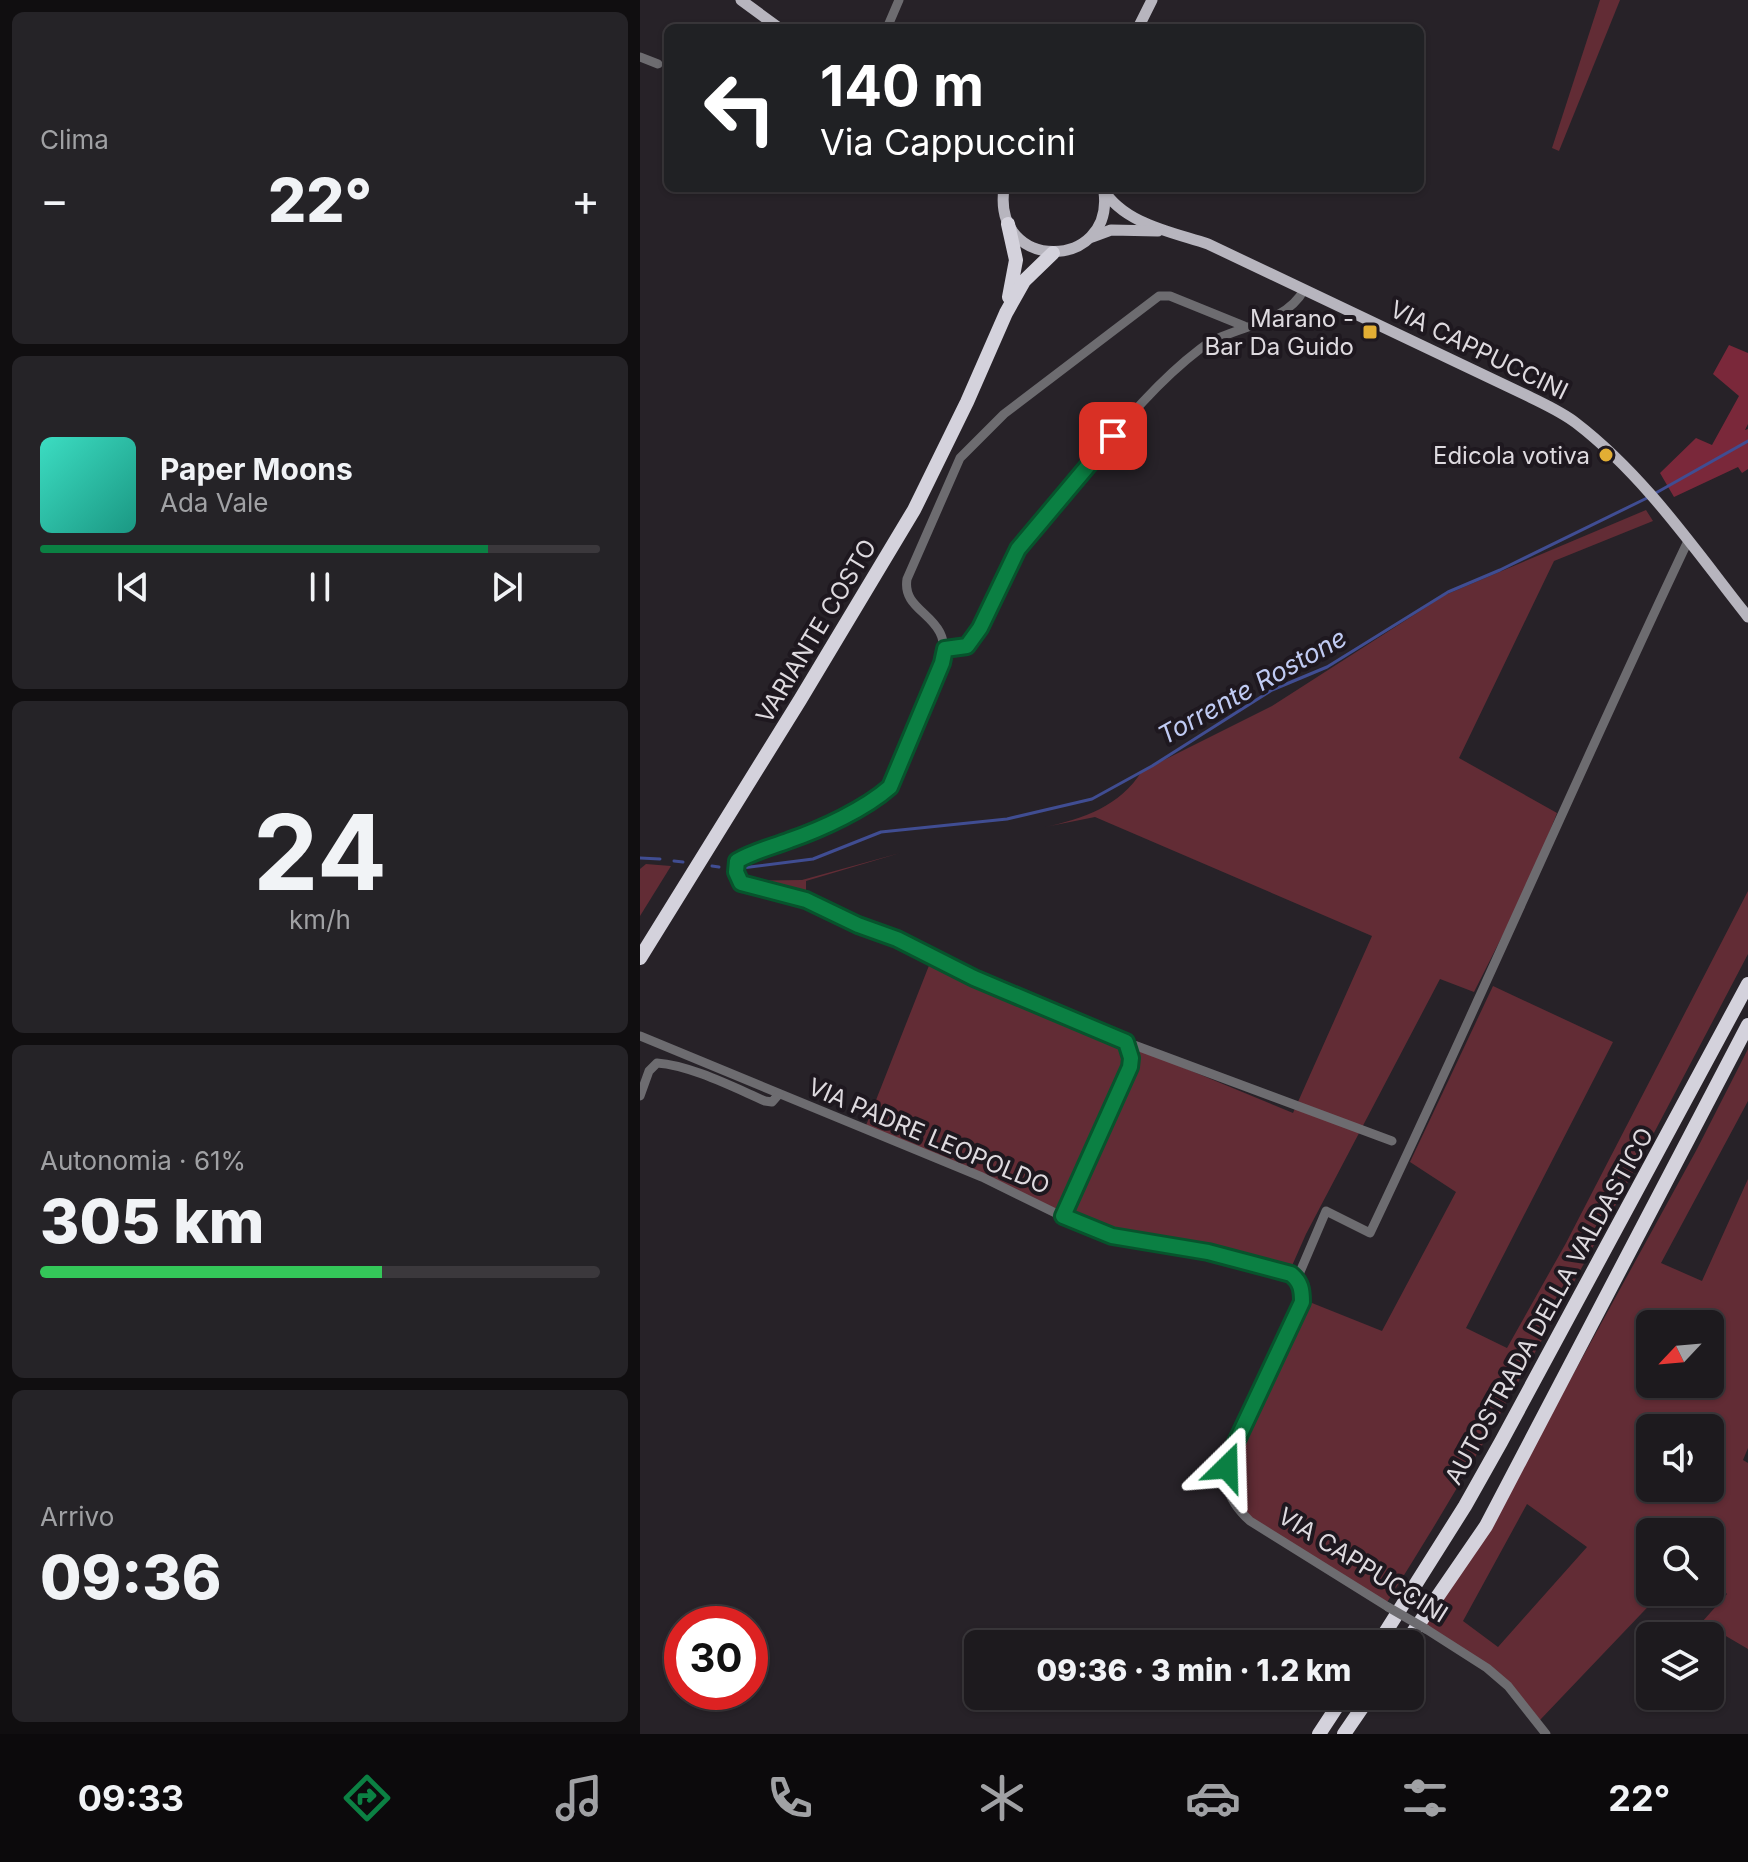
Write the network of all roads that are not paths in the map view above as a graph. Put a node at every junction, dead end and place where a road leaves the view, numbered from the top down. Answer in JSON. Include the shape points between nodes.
{"nodes":[{"id":1,"x":741,"y":0,"type":"edge"},
{"id":2,"x":899,"y":0,"type":"edge"},
{"id":3,"x":1152,"y":0,"type":"edge"},
{"id":4,"x":774,"y":24,"type":"edge"},
{"id":5,"x":889,"y":24,"type":"edge"},
{"id":6,"x":1140,"y":24,"type":"edge"},
{"id":7,"x":640,"y":57,"type":"edge"},
{"id":8,"x":658,"y":64,"type":"dead end"},
{"id":9,"x":1004,"y":192,"type":"edge"},
{"id":10,"x":1103,"y":192,"type":"edge"},
{"id":11,"x":1106,"y":192,"type":"edge"},
{"id":12,"x":1008,"y":224,"type":"junction"},
{"id":13,"x":1169,"y":232,"type":"junction"},
{"id":14,"x":1088,"y":239,"type":"junction"},
{"id":15,"x":1053,"y":253,"type":"junction"},
{"id":16,"x":1304,"y":290,"type":"junction"},
{"id":17,"x":1006,"y":313,"type":"junction"},
{"id":18,"x":1244,"y":326,"type":"junction"},
{"id":19,"x":1688,"y":541,"type":"junction"},
{"id":20,"x":1748,"y":617,"type":"edge"},
{"id":21,"x":945,"y":649,"type":"junction"},
{"id":22,"x":640,"y":958,"type":"edge"},
{"id":23,"x":1748,"y":984,"type":"edge"},
{"id":24,"x":1748,"y":1025,"type":"edge"},
{"id":25,"x":640,"y":1036,"type":"edge"},
{"id":26,"x":1126,"y":1042,"type":"junction"},
{"id":27,"x":779,"y":1094,"type":"junction"},
{"id":28,"x":640,"y":1096,"type":"edge"},
{"id":29,"x":1392,"y":1141,"type":"dead end"},
{"id":30,"x":1063,"y":1216,"type":"junction"},
{"id":31,"x":1297,"y":1279,"type":"junction"},
{"id":32,"x":1387,"y":1630,"type":"edge"},
{"id":33,"x":1415,"y":1630,"type":"edge"},
{"id":34,"x":1335,"y":1710,"type":"edge"},
{"id":35,"x":1360,"y":1710,"type":"edge"},
{"id":36,"x":1319,"y":1734,"type":"edge"},
{"id":37,"x":1344,"y":1734,"type":"edge"},
{"id":38,"x":1546,"y":1734,"type":"edge"}],
"edges":[{"from":1,"to":4,"type":"main road"},
{"from":2,"to":5,"type":"street"},
{"from":3,"to":6,"type":"main road"},
{"from":7,"to":8,"type":"street"},
{"from":9,"to":12,"type":"main road"},
{"from":10,"to":14,"type":"main road","via":[[1103,216]]},
{"from":11,"to":13,"type":"main road","name":"VIA CAPPUCCINI","via":[[1125,213]]},
{"from":12,"to":15,"type":"main road","via":[[1026,245]]},
{"from":12,"to":17,"type":"highway","via":[[1016,260]]},
{"from":13,"to":14,"type":"main road","name":"VIA CAPPUCCINI","via":[[1111,230]]},
{"from":13,"to":16,"type":"main road","name":"VIA CAPPUCCINI","via":[[1208,244]]},
{"from":14,"to":15,"type":"main road","name":"VIA CAPPUCCINI"},
{"from":15,"to":17,"type":"highway","via":[[1024,281]]},
{"from":16,"to":18,"type":"street","via":[[1286,313]]},
{"from":16,"to":19,"type":"main road","name":"VIA CAPPUCCINI","via":[[1573,421],[1610,451]]},
{"from":17,"to":22,"type":"highway","name":"VARIANTE COSTO","via":[[914,510]]},
{"from":18,"to":21,"type":"street","via":[[1199,349],[1124,423],[1018,549],[967,646]]},
{"from":18,"to":21,"type":"street","via":[[1159,296],[1004,414],[960,458],[905,590],[943,635]]},
{"from":19,"to":20,"type":"main road","name":"VIA CAPPUCCINI"},
{"from":19,"to":31,"type":"street","via":[[1370,1233],[1326,1211]]},
{"from":21,"to":26,"type":"street","via":[[890,787],[850,814],[737,861],[741,883],[806,900]]},
{"from":23,"to":32,"type":"highway","name":"AUTOSTRADA DELLA VALDASTICO","via":[[1501,1442]]},
{"from":24,"to":33,"type":"highway","name":"AUTOSTRADA DELLA VALDASTICO","via":[[1486,1526]]},
{"from":25,"to":27,"type":"street","name":"VIA PADRE LEOPOLDO"},
{"from":26,"to":29,"type":"street"},
{"from":26,"to":30,"type":"street","via":[[1130,1067]]},
{"from":27,"to":28,"type":"street","name":"VIA PADRE LEOPOLDO","via":[[772,1102],[765,1101],[657,1063]]},
{"from":27,"to":30,"type":"street","name":"VIA PADRE LEOPOLDO"},
{"from":30,"to":31,"type":"street","via":[[1112,1236],[1244,1259]]},
{"from":31,"to":38,"type":"street","name":"VIA CAPPUCCINI","bridge":true,"via":[[1302,1302],[1230,1455],[1226,1483],[1238,1510],[1487,1668]]},
{"from":34,"to":36,"type":"highway"},
{"from":35,"to":37,"type":"highway"}]}
